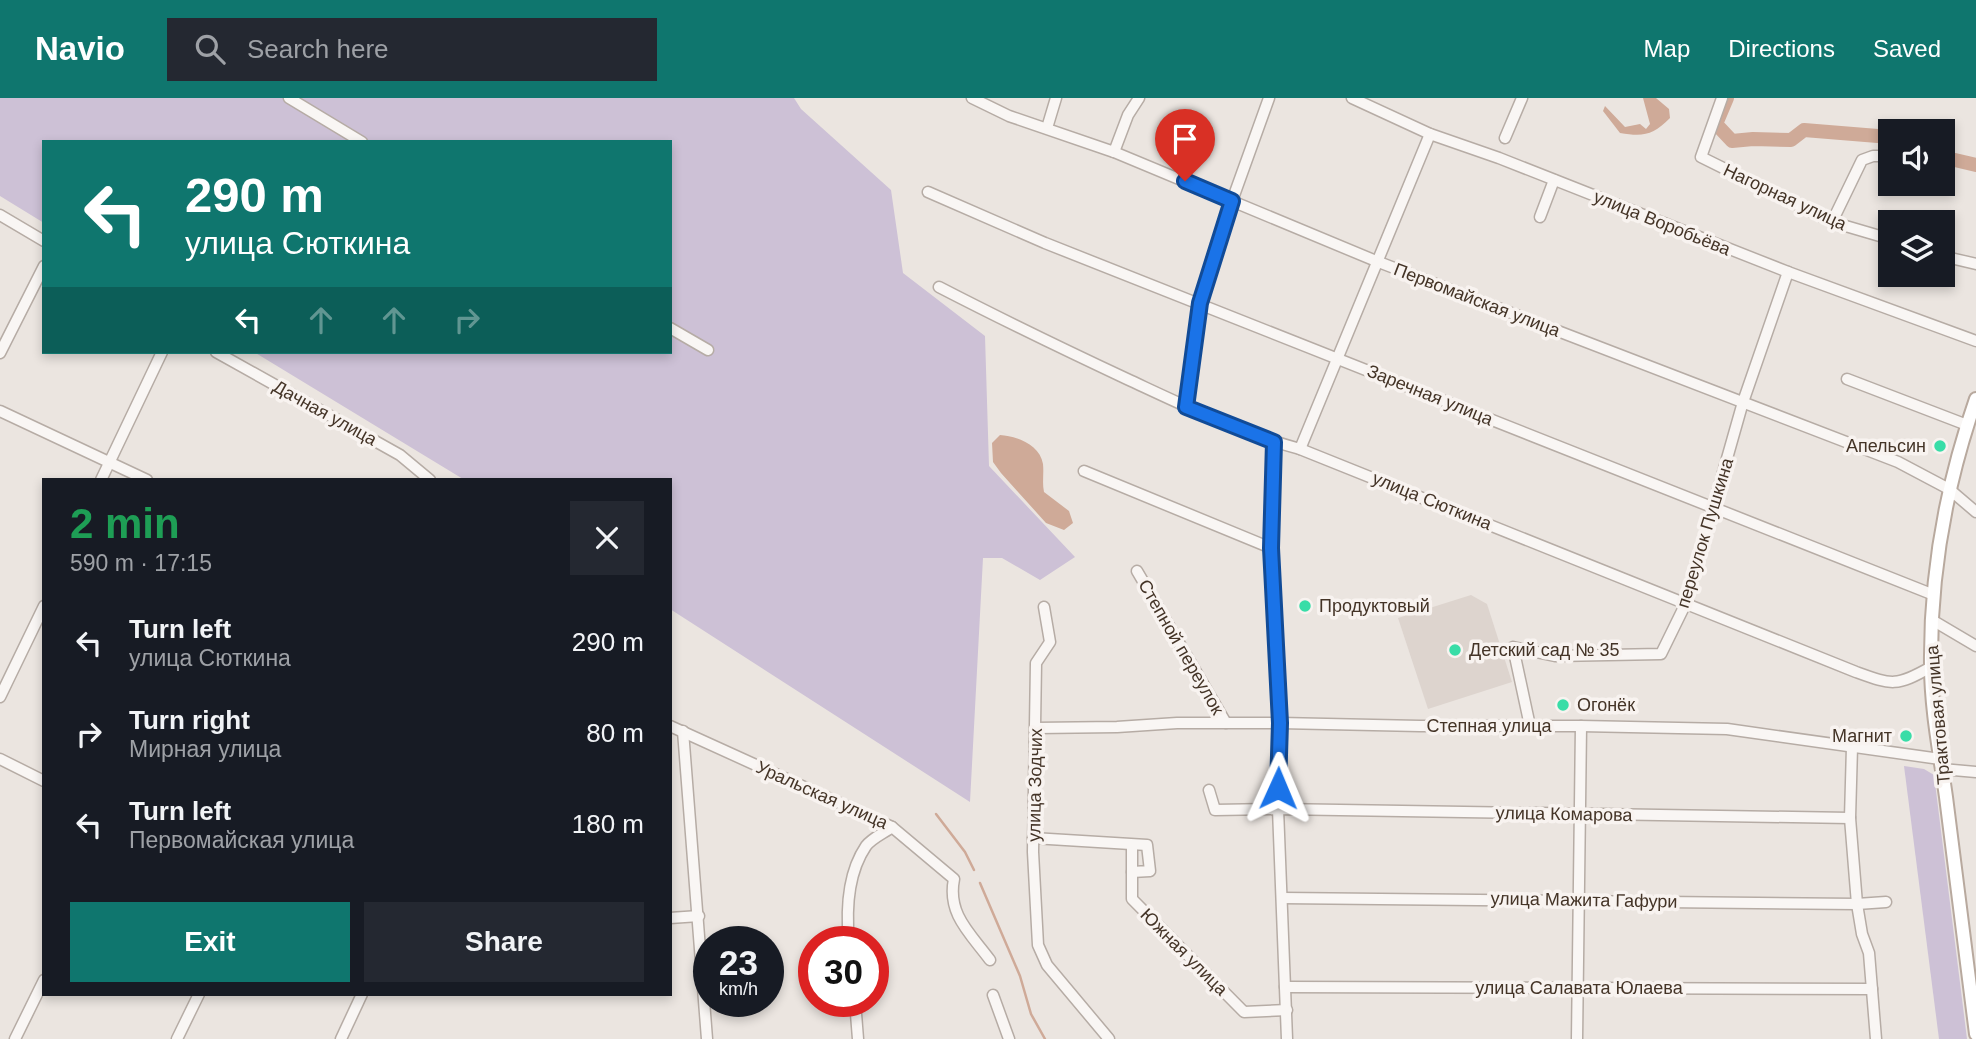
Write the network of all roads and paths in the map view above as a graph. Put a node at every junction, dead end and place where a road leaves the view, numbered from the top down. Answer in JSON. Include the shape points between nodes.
{"nodes":[{"id":1,"x":289,"y":98,"type":"edge"},
{"id":2,"x":972,"y":98,"type":"edge"},
{"id":3,"x":1056,"y":98,"type":"edge"},
{"id":4,"x":1139,"y":98,"type":"edge"},
{"id":5,"x":1269,"y":98,"type":"edge"},
{"id":6,"x":1352,"y":98,"type":"edge"},
{"id":7,"x":1381,"y":98,"type":"edge"},
{"id":8,"x":1522,"y":98,"type":"edge"},
{"id":9,"x":1722,"y":98,"type":"edge"},
{"id":10,"x":1376,"y":108,"type":"junction"},
{"id":11,"x":1047,"y":128,"type":"junction"},
{"id":12,"x":1430,"y":134,"type":"junction"},
{"id":13,"x":1505,"y":138,"type":"dead end"},
{"id":14,"x":359,"y":140,"type":"edge"},
{"id":15,"x":1114,"y":152,"type":"junction"},
{"id":16,"x":1878,"y":156,"type":"edge"},
{"id":17,"x":1554,"y":180,"type":"junction"},
{"id":18,"x":928,"y":192,"type":"dead end"},
{"id":19,"x":1232,"y":201,"type":"junction"},
{"id":20,"x":0,"y":215,"type":"edge"},
{"id":21,"x":1540,"y":217,"type":"dead end"},
{"id":22,"x":1832,"y":222,"type":"junction"},
{"id":23,"x":1878,"y":236,"type":"edge"},
{"id":24,"x":42,"y":240,"type":"edge"},
{"id":25,"x":1955,"y":259,"type":"edge"},
{"id":26,"x":1376,"y":261,"type":"junction"},
{"id":27,"x":1976,"y":264,"type":"edge"},
{"id":28,"x":42,"y":270,"type":"edge"},
{"id":29,"x":1788,"y":272,"type":"junction"},
{"id":30,"x":939,"y":287,"type":"dead end"},
{"id":31,"x":1200,"y":303,"type":"junction"},
{"id":32,"x":672,"y":329,"type":"edge"},
{"id":33,"x":1976,"y":341,"type":"edge"},
{"id":34,"x":708,"y":350,"type":"dead end"},
{"id":35,"x":0,"y":353,"type":"edge"},
{"id":36,"x":161,"y":354,"type":"edge"},
{"id":37,"x":220,"y":354,"type":"edge"},
{"id":38,"x":1339,"y":358,"type":"junction"},
{"id":39,"x":1847,"y":379,"type":"dead end"},
{"id":40,"x":1976,"y":399,"type":"edge"},
{"id":41,"x":1743,"y":402,"type":"junction"},
{"id":42,"x":1186,"y":407,"type":"junction"},
{"id":43,"x":0,"y":411,"type":"edge"},
{"id":44,"x":1967,"y":425,"type":"junction"},
{"id":45,"x":1274,"y":442,"type":"junction"},
{"id":46,"x":1300,"y":449,"type":"junction"},
{"id":47,"x":109,"y":462,"type":"junction"},
{"id":48,"x":1084,"y":471,"type":"dead end"},
{"id":49,"x":102,"y":478,"type":"edge"},
{"id":50,"x":143,"y":478,"type":"edge"},
{"id":51,"x":428,"y":478,"type":"edge"},
{"id":52,"x":1949,"y":489,"type":"junction"},
{"id":53,"x":1715,"y":509,"type":"junction"},
{"id":54,"x":1976,"y":512,"type":"edge"},
{"id":55,"x":1271,"y":548,"type":"junction"},
{"id":56,"x":1137,"y":571,"type":"dead end"},
{"id":57,"x":1934,"y":595,"type":"junction"},
{"id":58,"x":1686,"y":603,"type":"junction"},
{"id":59,"x":1045,"y":607,"type":"dead end"},
{"id":60,"x":42,"y":610,"type":"edge"},
{"id":61,"x":1932,"y":620,"type":"junction"},
{"id":62,"x":1976,"y":646,"type":"edge"},
{"id":63,"x":1931,"y":667,"type":"junction"},
{"id":64,"x":0,"y":697,"type":"edge"},
{"id":65,"x":1226,"y":723,"type":"junction"},
{"id":66,"x":1280,"y":723,"type":"junction"},
{"id":67,"x":1530,"y":726,"type":"junction"},
{"id":68,"x":1581,"y":726,"type":"junction"},
{"id":69,"x":672,"y":727,"type":"edge"},
{"id":70,"x":1036,"y":728,"type":"junction"},
{"id":71,"x":683,"y":732,"type":"junction"},
{"id":72,"x":1852,"y":747,"type":"junction"},
{"id":73,"x":0,"y":759,"type":"edge"},
{"id":74,"x":1941,"y":764,"type":"junction"},
{"id":75,"x":1976,"y":772,"type":"edge"},
{"id":76,"x":42,"y":780,"type":"edge"},
{"id":77,"x":1209,"y":790,"type":"dead end"},
{"id":78,"x":1278,"y":809,"type":"junction"},
{"id":79,"x":1581,"y":814,"type":"junction"},
{"id":80,"x":1850,"y":818,"type":"junction"},
{"id":81,"x":892,"y":827,"type":"junction"},
{"id":82,"x":1033,"y":838,"type":"junction"},
{"id":83,"x":1132,"y":846,"type":"junction"},
{"id":84,"x":1132,"y":873,"type":"junction"},
{"id":85,"x":1283,"y":898,"type":"junction"},
{"id":86,"x":1581,"y":900,"type":"junction"},
{"id":87,"x":1886,"y":902,"type":"dead end"},
{"id":88,"x":1857,"y":904,"type":"junction"},
{"id":89,"x":699,"y":916,"type":"junction"},
{"id":90,"x":672,"y":918,"type":"edge"},
{"id":91,"x":848,"y":926,"type":"edge"},
{"id":92,"x":990,"y":960,"type":"dead end"},
{"id":93,"x":42,"y":984,"type":"edge"},
{"id":94,"x":1285,"y":987,"type":"junction"},
{"id":95,"x":1579,"y":988,"type":"junction"},
{"id":96,"x":1872,"y":989,"type":"junction"},
{"id":97,"x":993,"y":995,"type":"dead end"},
{"id":98,"x":198,"y":996,"type":"edge"},
{"id":99,"x":361,"y":996,"type":"edge"},
{"id":100,"x":1287,"y":1010,"type":"junction"},
{"id":101,"x":856,"y":1017,"type":"edge"},
{"id":102,"x":1976,"y":1034,"type":"edge"},
{"id":103,"x":15,"y":1039,"type":"edge"},
{"id":104,"x":177,"y":1039,"type":"edge"},
{"id":105,"x":341,"y":1039,"type":"edge"},
{"id":106,"x":707,"y":1039,"type":"edge"},
{"id":107,"x":858,"y":1039,"type":"edge"},
{"id":108,"x":1009,"y":1039,"type":"edge"},
{"id":109,"x":1109,"y":1039,"type":"edge"},
{"id":110,"x":1287,"y":1039,"type":"edge"},
{"id":111,"x":1577,"y":1039,"type":"edge"},
{"id":112,"x":1876,"y":1039,"type":"edge"}],
"edges":[{"from":1,"to":14,"type":"street"},
{"from":2,"to":11,"type":"street","name":"Первомайская улица"},
{"from":3,"to":11,"type":"street"},
{"from":4,"to":15,"type":"street"},
{"from":5,"to":19,"type":"street"},
{"from":6,"to":10,"type":"street","name":"улица Воробьёва"},
{"from":7,"to":10,"type":"street"},
{"from":8,"to":13,"type":"street"},
{"from":9,"to":22,"type":"street","name":"Нагорная улица","via":[[1701,158]]},
{"from":10,"to":12,"type":"street","name":"улица Воробьёва"},
{"from":11,"to":15,"type":"street","name":"Первомайская улица"},
{"from":12,"to":17,"type":"street","name":"улица Воробьёва"},
{"from":12,"to":26,"type":"street"},
{"from":15,"to":19,"type":"street","name":"Первомайская улица"},
{"from":16,"to":22,"type":"street","via":[[1862,160]]},
{"from":17,"to":21,"type":"street"},
{"from":17,"to":29,"type":"street","name":"улица Воробьёва"},
{"from":18,"to":31,"type":"street","name":"Заречная улица"},
{"from":19,"to":26,"type":"street","name":"Первомайская улица"},
{"from":19,"to":31,"type":"street"},
{"from":20,"to":24,"type":"street"},
{"from":22,"to":23,"type":"street","name":"Нагорная улица"},
{"from":25,"to":27,"type":"street"},
{"from":26,"to":38,"type":"street"},
{"from":26,"to":41,"type":"street","name":"Первомайская улица"},
{"from":28,"to":35,"type":"street"},
{"from":29,"to":33,"type":"street","name":"улица Воробьёва"},
{"from":29,"to":41,"type":"street","name":"переулок Пушкина"},
{"from":30,"to":42,"type":"street","name":"улица Сюткина"},
{"from":31,"to":38,"type":"street","name":"Заречная улица"},
{"from":31,"to":42,"type":"street"},
{"from":32,"to":34,"type":"street"},
{"from":36,"to":47,"type":"street"},
{"from":37,"to":51,"type":"street","name":"Дачная улица","via":[[400,455]]},
{"from":38,"to":46,"type":"street"},
{"from":38,"to":53,"type":"street","name":"Заречная улица"},
{"from":39,"to":44,"type":"street"},
{"from":40,"to":44,"type":"main road","name":"Трактовая улица"},
{"from":41,"to":52,"type":"street","name":"Первомайская улица","via":[[1898,462]]},
{"from":41,"to":53,"type":"street","name":"переулок Пушкина"},
{"from":42,"to":45,"type":"street","name":"улица Сюткина"},
{"from":43,"to":47,"type":"street"},
{"from":44,"to":52,"type":"main road","name":"Трактовая улица"},
{"from":45,"to":46,"type":"street","name":"улица Сюткина"},
{"from":45,"to":55,"type":"street"},
{"from":46,"to":58,"type":"street","name":"улица Сюткина"},
{"from":47,"to":49,"type":"street"},
{"from":47,"to":50,"type":"street"},
{"from":48,"to":55,"type":"street"},
{"from":52,"to":54,"type":"street","name":"Первомайская улица"},
{"from":52,"to":57,"type":"main road","name":"Трактовая улица"},
{"from":53,"to":57,"type":"street","name":"Заречная улица"},
{"from":53,"to":58,"type":"street","name":"переулок Пушкина"},
{"from":55,"to":66,"type":"street"},
{"from":56,"to":65,"type":"street","name":"Степной переулок"},
{"from":57,"to":61,"type":"main road","name":"Трактовая улица"},
{"from":58,"to":63,"type":"street","name":"улица Сюткина","via":[[1887,683],[1908,680]]},
{"from":58,"to":67,"type":"street","name":"переулок Пушкина","via":[[1661,654],[1555,656],[1513,647]]},
{"from":59,"to":70,"type":"street","name":"улица Зодчих","via":[[1050,642],[1036,663]]},
{"from":60,"to":64,"type":"street"},
{"from":61,"to":62,"type":"street"},
{"from":61,"to":63,"type":"main road","name":"Трактовая улица"},
{"from":63,"to":74,"type":"main road","name":"Трактовая улица"},
{"from":65,"to":66,"type":"street","name":"Степная улица"},
{"from":65,"to":70,"type":"street","name":"Степная улица"},
{"from":66,"to":67,"type":"street","name":"Степная улица"},
{"from":66,"to":78,"type":"street"},
{"from":67,"to":68,"type":"street","name":"Степная улица"},
{"from":68,"to":72,"type":"street","name":"Степная улица","via":[[1727,729]]},
{"from":68,"to":79,"type":"street"},
{"from":69,"to":71,"type":"street","name":"Уральская улица"},
{"from":70,"to":82,"type":"street","name":"улица Зодчих"},
{"from":71,"to":81,"type":"street","name":"Уральская улица"},
{"from":71,"to":89,"type":"street"},
{"from":72,"to":74,"type":"street","name":"Степная улица"},
{"from":72,"to":80,"type":"street"},
{"from":73,"to":76,"type":"street"},
{"from":74,"to":75,"type":"street"},
{"from":74,"to":102,"type":"main road","name":"Трактовая улица"},
{"from":77,"to":78,"type":"street","name":"улица Комарова","via":[[1215,810]]},
{"from":78,"to":79,"type":"street","name":"улица Комарова"},
{"from":78,"to":85,"type":"street"},
{"from":79,"to":80,"type":"street","name":"улица Комарова"},
{"from":79,"to":86,"type":"street"},
{"from":80,"to":88,"type":"street"},
{"from":81,"to":91,"type":"street","via":[[867,844],[853,874]]},
{"from":81,"to":92,"type":"street","name":"Уральская улица","via":[[954,879],[951,894],[957,916]]},
{"from":82,"to":83,"type":"street"},
{"from":82,"to":109,"type":"street","name":"улица Зодчих","via":[[1038,946],[1047,965]]},
{"from":83,"to":84,"type":"street","name":"Южная улица"},
{"from":83,"to":84,"type":"street","via":[[1147,845],[1150,871]]},
{"from":84,"to":100,"type":"street","name":"Южная улица","via":[[1132,899],[1244,1012]]},
{"from":85,"to":86,"type":"street","name":"улица Мажита Гафури"},
{"from":85,"to":94,"type":"street"},
{"from":86,"to":88,"type":"street","name":"улица Мажита Гафури"},
{"from":86,"to":95,"type":"street"},
{"from":87,"to":88,"type":"street","name":"улица Мажита Гафури"},
{"from":88,"to":96,"type":"street"},
{"from":89,"to":90,"type":"street"},
{"from":89,"to":106,"type":"street"},
{"from":93,"to":103,"type":"street"},
{"from":94,"to":95,"type":"street","name":"улица Салавата Юлаева"},
{"from":94,"to":100,"type":"street"},
{"from":95,"to":96,"type":"street","name":"улица Салавата Юлаева"},
{"from":95,"to":111,"type":"street"},
{"from":96,"to":112,"type":"street"},
{"from":97,"to":108,"type":"street"},
{"from":98,"to":104,"type":"street"},
{"from":99,"to":105,"type":"street"},
{"from":100,"to":110,"type":"street"},
{"from":101,"to":107,"type":"street"}]}
